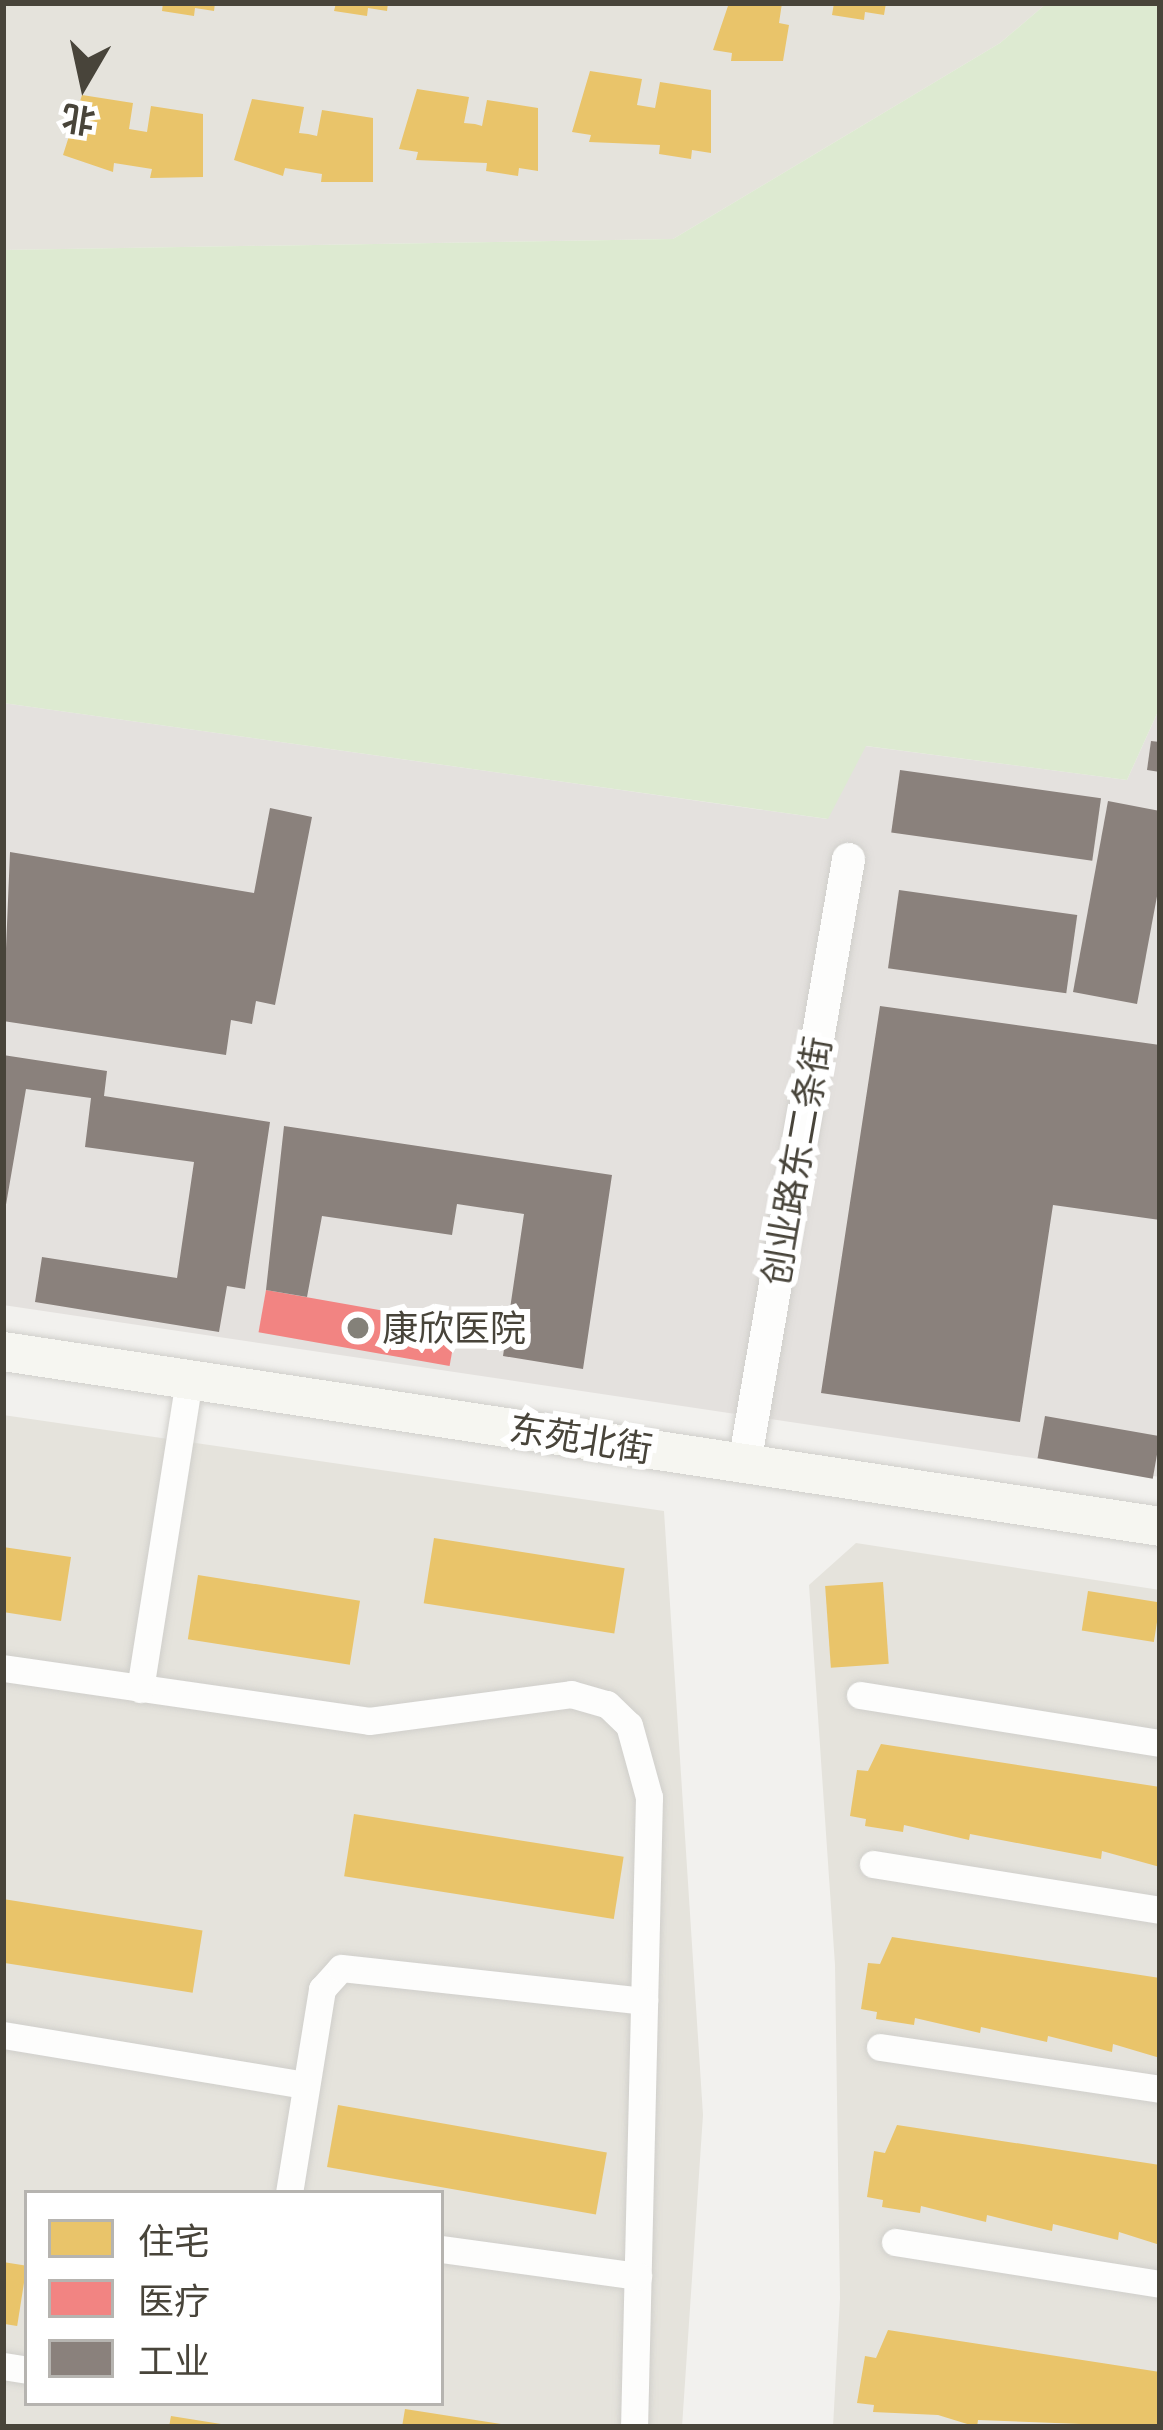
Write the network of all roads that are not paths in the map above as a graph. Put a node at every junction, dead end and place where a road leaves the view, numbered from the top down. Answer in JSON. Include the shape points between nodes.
{"nodes":[{"id":1,"x":848,"y":859,"type":"dead end"},
{"id":2,"x":3,"y":1351,"type":"edge"},
{"id":3,"x":189,"y":1379,"type":"junction"},
{"id":4,"x":744,"y":1463,"type":"junction"},
{"id":5,"x":1160,"y":1526,"type":"edge"},
{"id":6,"x":3,"y":1667,"type":"edge"},
{"id":7,"x":140,"y":1689,"type":"junction"},
{"id":8,"x":860,"y":1695,"type":"dead end"},
{"id":9,"x":1160,"y":1743,"type":"edge"},
{"id":10,"x":873,"y":1864,"type":"dead end"},
{"id":11,"x":1160,"y":1910,"type":"edge"},
{"id":12,"x":644,"y":2001,"type":"junction"},
{"id":13,"x":3,"y":2035,"type":"edge"},
{"id":14,"x":880,"y":2047,"type":"dead end"},
{"id":15,"x":306,"y":2085,"type":"junction"},
{"id":16,"x":1160,"y":2089,"type":"edge"},
{"id":17,"x":289,"y":2190,"type":"edge"},
{"id":18,"x":895,"y":2242,"type":"dead end"},
{"id":19,"x":444,"y":2249,"type":"edge"},
{"id":20,"x":638,"y":2276,"type":"junction"},
{"id":21,"x":1160,"y":2284,"type":"edge"},
{"id":22,"x":634,"y":2427,"type":"edge"}],
"edges":[{"from":1,"to":4,"type":"street","name":"创业路东二条街"},
{"from":2,"to":3,"type":"main road","name":"东苑北街"},
{"from":3,"to":4,"type":"main road","name":"东苑北街"},
{"from":3,"to":7,"type":"street"},
{"from":4,"to":5,"type":"main road","name":"东苑北街"},
{"from":6,"to":7,"type":"street"},
{"from":7,"to":12,"type":"street","via":[[369,1721],[429,1718],[534,1695],[607,1704],[629,1725],[646,1773]]},
{"from":8,"to":9,"type":"street"},
{"from":10,"to":11,"type":"street"},
{"from":12,"to":15,"type":"street","via":[[341,1968],[322,1989]]},
{"from":12,"to":20,"type":"street"},
{"from":13,"to":15,"type":"street"},
{"from":14,"to":16,"type":"street"},
{"from":15,"to":17,"type":"street"},
{"from":18,"to":21,"type":"street"},
{"from":19,"to":20,"type":"street"},
{"from":20,"to":22,"type":"street"}]}
